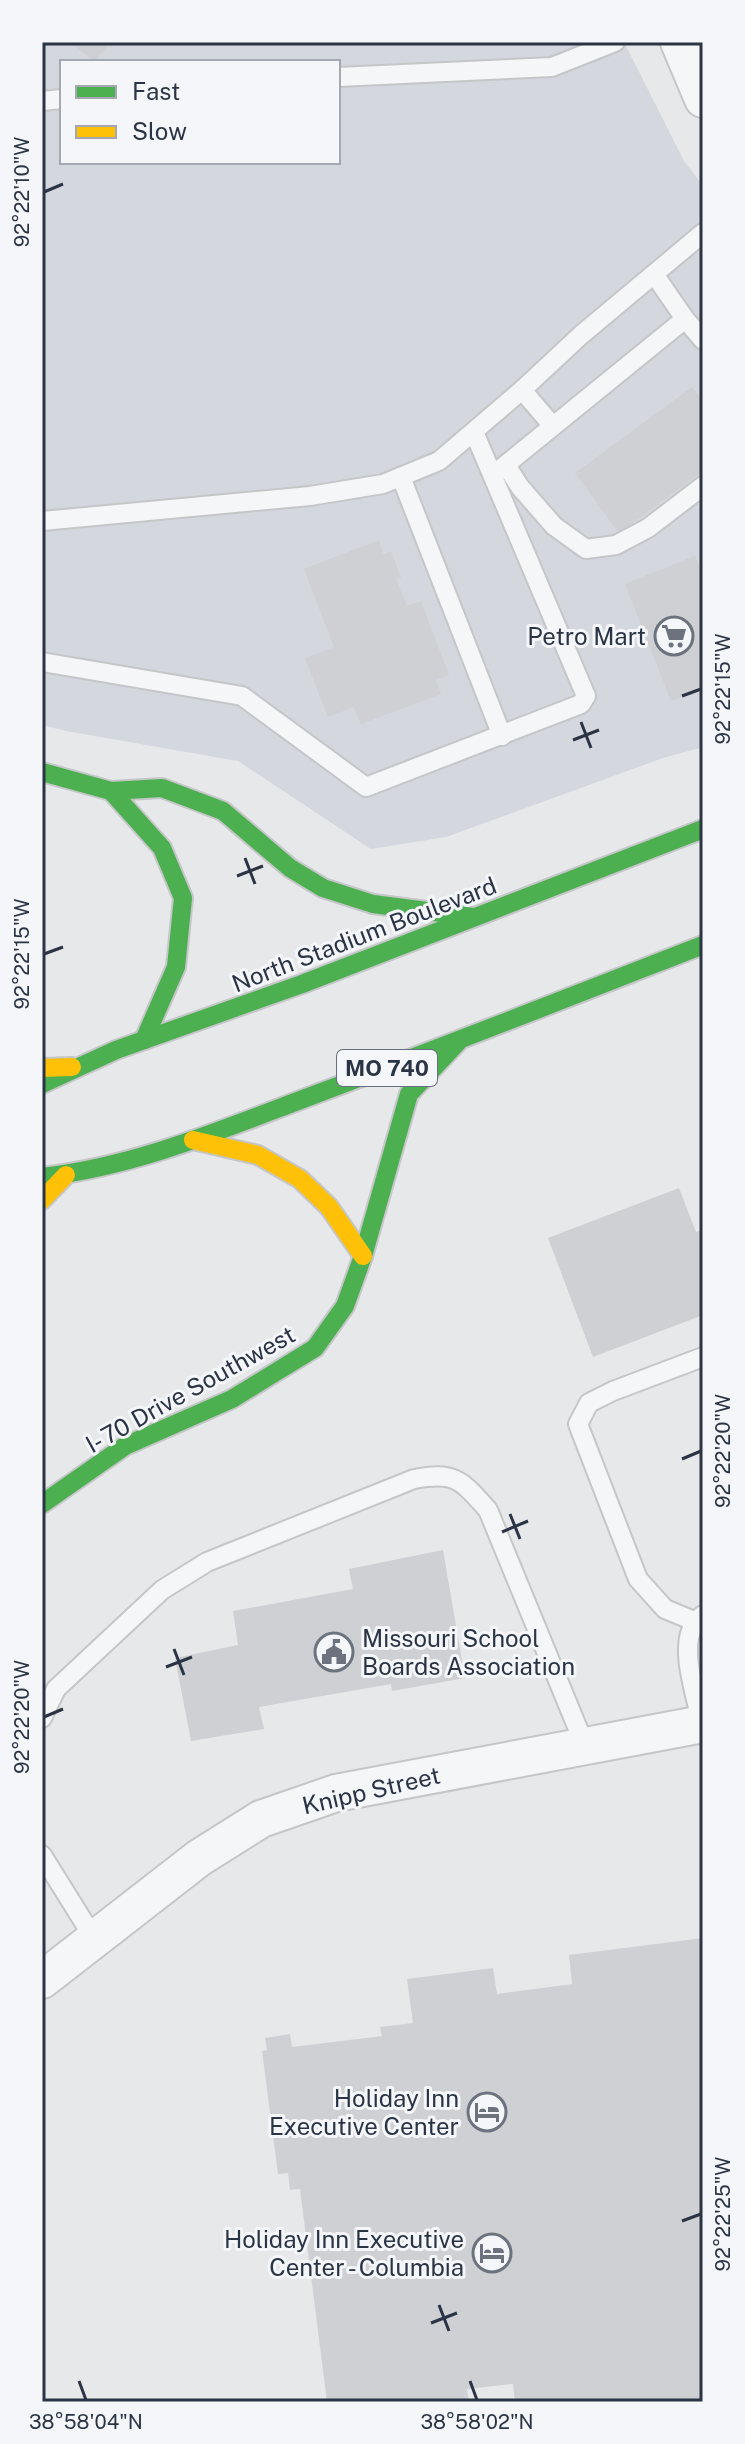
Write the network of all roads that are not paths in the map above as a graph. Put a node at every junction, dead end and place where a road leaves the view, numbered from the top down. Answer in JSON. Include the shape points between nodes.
{"nodes":[{"id":1,"x":615,"y":42,"type":"edge"},
{"id":2,"x":679,"y":42,"type":"edge"},
{"id":3,"x":696,"y":42,"type":"edge"},
{"id":4,"x":703,"y":48,"type":"edge"},
{"id":5,"x":340,"y":77,"type":"edge"},
{"id":6,"x":703,"y":99,"type":"edge"},
{"id":7,"x":703,"y":233,"type":"edge"},
{"id":8,"x":654,"y":274,"type":"junction"},
{"id":9,"x":685,"y":319,"type":"junction"},
{"id":10,"x":703,"y":340,"type":"edge"},
{"id":11,"x":522,"y":390,"type":"junction"},
{"id":12,"x":552,"y":425,"type":"junction"},
{"id":13,"x":474,"y":432,"type":"junction"},
{"id":14,"x":499,"y":471,"type":"junction"},
{"id":15,"x":401,"y":477,"type":"junction"},
{"id":16,"x":703,"y":486,"type":"edge"},
{"id":17,"x":42,"y":521,"type":"edge"},
{"id":18,"x":42,"y":662,"type":"edge"},
{"id":19,"x":502,"y":736,"type":"junction"},
{"id":20,"x":42,"y":772,"type":"edge"},
{"id":21,"x":111,"y":791,"type":"junction"},
{"id":22,"x":703,"y":829,"type":"edge"},
{"id":23,"x":473,"y":917,"type":"junction"},
{"id":24,"x":703,"y":945,"type":"edge"},
{"id":25,"x":144,"y":1040,"type":"junction"},
{"id":26,"x":458,"y":1042,"type":"junction"},
{"id":27,"x":72,"y":1067,"type":"junction"},
{"id":28,"x":42,"y":1068,"type":"edge"},
{"id":29,"x":42,"y":1084,"type":"edge"},
{"id":30,"x":193,"y":1140,"type":"junction"},
{"id":31,"x":66,"y":1175,"type":"junction"},
{"id":32,"x":42,"y":1177,"type":"edge"},
{"id":33,"x":42,"y":1200,"type":"edge"},
{"id":34,"x":363,"y":1256,"type":"junction"},
{"id":35,"x":703,"y":1357,"type":"edge"},
{"id":36,"x":42,"y":1504,"type":"edge"},
{"id":37,"x":698,"y":1618,"type":"edge"},
{"id":38,"x":42,"y":1718,"type":"edge"},
{"id":39,"x":702,"y":1724,"type":"edge"},
{"id":40,"x":585,"y":1746,"type":"junction"},
{"id":41,"x":42,"y":1855,"type":"edge"},
{"id":42,"x":95,"y":1940,"type":"junction"},
{"id":43,"x":42,"y":1980,"type":"edge"}],
"edges":[{"from":1,"to":5,"type":"lane","via":[[552,67]]},
{"from":2,"to":6,"type":"street"},
{"from":3,"to":4,"type":"street"},
{"from":7,"to":8,"type":"lane"},
{"from":8,"to":9,"type":"lane"},
{"from":8,"to":11,"type":"lane"},
{"from":9,"to":10,"type":"lane"},
{"from":9,"to":12,"type":"lane"},
{"from":11,"to":12,"type":"lane"},
{"from":11,"to":13,"type":"lane"},
{"from":12,"to":14,"type":"lane"},
{"from":13,"to":14,"type":"lane"},
{"from":13,"to":15,"type":"lane","via":[[439,461]]},
{"from":14,"to":16,"type":"lane","via":[[554,526],[586,549],[616,545],[648,528]]},
{"from":14,"to":19,"type":"lane","via":[[586,696],[581,704]]},
{"from":15,"to":17,"type":"lane","via":[[310,496]]},
{"from":15,"to":19,"type":"lane"},
{"from":18,"to":19,"type":"lane","via":[[242,696],[366,787]]},
{"from":20,"to":21,"type":"main road"},
{"from":21,"to":23,"type":"main road","via":[[162,788],[223,811],[290,868],[323,888],[373,904]]},
{"from":21,"to":25,"type":"main road","via":[[162,848],[183,898],[176,967]]},
{"from":22,"to":23,"type":"main road","name":"North Stadium Boulevard"},
{"from":23,"to":25,"type":"main road","name":"North Stadium Boulevard"},
{"from":24,"to":26,"type":"main road","number":"MO 740"},
{"from":25,"to":27,"type":"main road","name":"North Stadium Boulevard"},
{"from":26,"to":30,"type":"main road","number":"MO 740"},
{"from":26,"to":34,"type":"main road","name":"I- 70 Drive Southwest","via":[[409,1094]]},
{"from":27,"to":28,"type":"main road"},
{"from":27,"to":29,"type":"main road","name":"North Stadium Boulevard"},
{"from":30,"to":31,"type":"main road","number":"MO 740"},
{"from":30,"to":34,"type":"main road","via":[[258,1155],[300,1179],[329,1207]]},
{"from":31,"to":32,"type":"main road","number":"MO 740"},
{"from":31,"to":33,"type":"main road"},
{"from":34,"to":36,"type":"main road","name":"I- 70 Drive Southwest","via":[[345,1306],[315,1348],[232,1399],[125,1446]]},
{"from":35,"to":37,"type":"lane","via":[[589,1403],[578,1424],[638,1579],[665,1609]]},
{"from":37,"to":39,"type":"lane","via":[[686,1644]]},
{"from":38,"to":40,"type":"lane","via":[[56,1689],[162,1590],[207,1562],[414,1479],[438,1475],[463,1482],[488,1510]]},
{"from":39,"to":40,"type":"street","name":"Knipp Street"},
{"from":40,"to":42,"type":"street","name":"Knipp Street","via":[[336,1793],[261,1819],[199,1858]]},
{"from":41,"to":42,"type":"lane"},
{"from":42,"to":43,"type":"street","name":"Knipp Street"}]}
